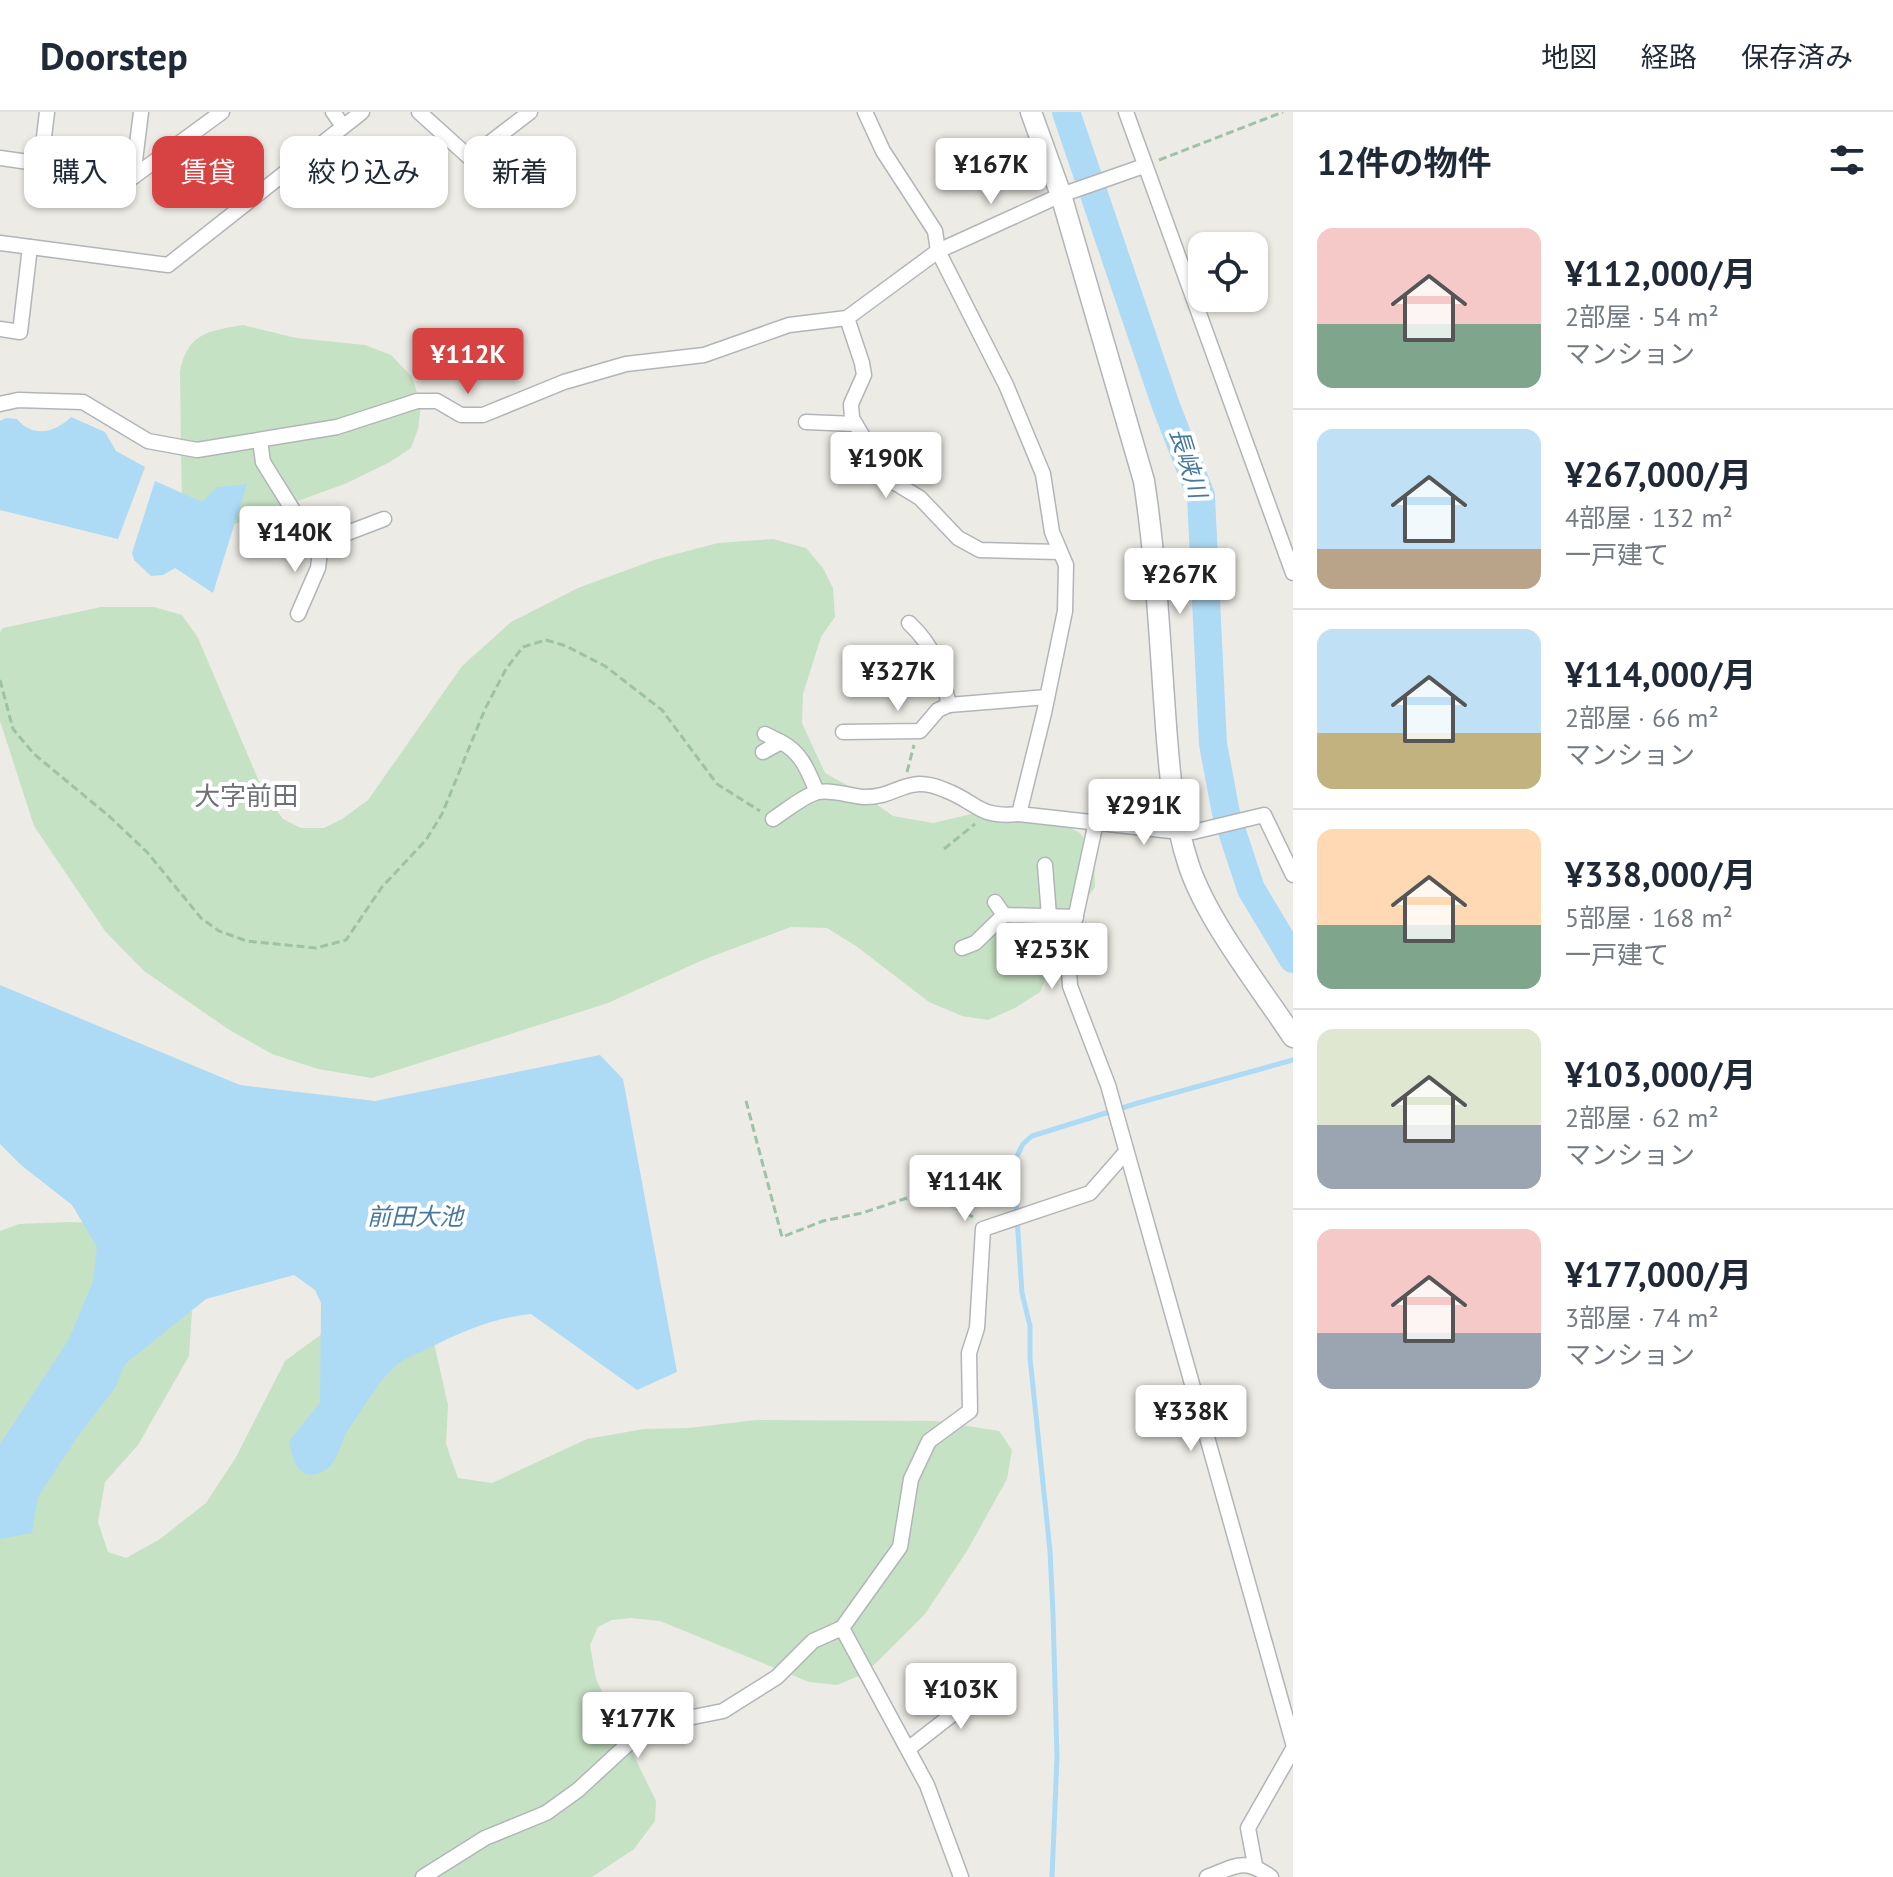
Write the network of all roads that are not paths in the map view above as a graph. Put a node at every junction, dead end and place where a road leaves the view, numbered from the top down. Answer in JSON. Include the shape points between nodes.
{"nodes":[{"id":1,"x":47,"y":112,"type":"edge"},
{"id":2,"x":141,"y":112,"type":"edge"},
{"id":3,"x":222,"y":112,"type":"edge"},
{"id":4,"x":333,"y":112,"type":"edge"},
{"id":5,"x":362,"y":112,"type":"edge"},
{"id":6,"x":419,"y":112,"type":"edge"},
{"id":7,"x":530,"y":112,"type":"edge"},
{"id":8,"x":865,"y":112,"type":"edge"},
{"id":9,"x":1031,"y":112,"type":"edge"},
{"id":10,"x":1126,"y":112,"type":"edge"},
{"id":11,"x":343,"y":126,"type":"junction"},
{"id":12,"x":44,"y":136,"type":"edge"},
{"id":13,"x":136,"y":153,"type":"edge"},
{"id":14,"x":0,"y":158,"type":"edge"},
{"id":15,"x":24,"y":160,"type":"edge"},
{"id":16,"x":1140,"y":167,"type":"junction"},
{"id":17,"x":136,"y":175,"type":"edge"},
{"id":18,"x":1067,"y":193,"type":"junction"},
{"id":19,"x":0,"y":243,"type":"edge"},
{"id":20,"x":30,"y":247,"type":"junction"},
{"id":21,"x":938,"y":251,"type":"junction"},
{"id":22,"x":847,"y":318,"type":"junction"},
{"id":23,"x":0,"y":329,"type":"edge"},
{"id":24,"x":0,"y":404,"type":"edge"},
{"id":25,"x":806,"y":422,"type":"dead end"},
{"id":26,"x":855,"y":424,"type":"junction"},
{"id":27,"x":260,"y":441,"type":"junction"},
{"id":28,"x":384,"y":519,"type":"dead end"},
{"id":29,"x":321,"y":543,"type":"junction"},
{"id":30,"x":1060,"y":552,"type":"junction"},
{"id":31,"x":1293,"y":573,"type":"edge"},
{"id":32,"x":298,"y":614,"type":"dead end"},
{"id":33,"x":909,"y":623,"type":"dead end"},
{"id":34,"x":1047,"y":697,"type":"junction"},
{"id":35,"x":949,"y":705,"type":"junction"},
{"id":36,"x":843,"y":732,"type":"dead end"},
{"id":37,"x":765,"y":734,"type":"dead end"},
{"id":38,"x":781,"y":742,"type":"junction"},
{"id":39,"x":763,"y":752,"type":"dead end"},
{"id":40,"x":817,"y":792,"type":"junction"},
{"id":41,"x":1019,"y":814,"type":"junction"},
{"id":42,"x":773,"y":819,"type":"road end"},
{"id":43,"x":1096,"y":822,"type":"junction"},
{"id":44,"x":1187,"y":832,"type":"junction"},
{"id":45,"x":1045,"y":865,"type":"dead end"},
{"id":46,"x":1293,"y":875,"type":"edge"},
{"id":47,"x":1049,"y":916,"type":"junction"},
{"id":48,"x":1076,"y":917,"type":"junction"},
{"id":49,"x":962,"y":948,"type":"dead end"},
{"id":50,"x":1293,"y":1037,"type":"edge"},
{"id":51,"x":1125,"y":1153,"type":"junction"},
{"id":52,"x":842,"y":1628,"type":"junction"},
{"id":53,"x":997,"y":1684,"type":"dead end"},
{"id":54,"x":1293,"y":1743,"type":"edge"},
{"id":55,"x":908,"y":1749,"type":"junction"},
{"id":56,"x":1293,"y":1749,"type":"edge"},
{"id":57,"x":1255,"y":1865,"type":"junction"},
{"id":58,"x":423,"y":1877,"type":"edge"},
{"id":59,"x":961,"y":1877,"type":"edge"},
{"id":60,"x":1207,"y":1877,"type":"edge"},
{"id":61,"x":1271,"y":1877,"type":"edge"}],
"edges":[{"from":1,"to":12,"type":"street"},
{"from":2,"to":13,"type":"street"},
{"from":3,"to":17,"type":"street"},
{"from":4,"to":11,"type":"street"},
{"from":5,"to":11,"type":"street"},
{"from":6,"to":7,"type":"street","via":[[470,158]]},
{"from":8,"to":21,"type":"street","via":[[883,151],[935,231]]},
{"from":9,"to":18,"type":"street"},
{"from":10,"to":16,"type":"street"},
{"from":11,"to":20,"type":"street","via":[[168,265]]},
{"from":14,"to":15,"type":"street"},
{"from":16,"to":18,"type":"street"},
{"from":16,"to":31,"type":"street"},
{"from":18,"to":21,"type":"street"},
{"from":18,"to":44,"type":"street","via":[[1144,481],[1170,777]]},
{"from":19,"to":20,"type":"street"},
{"from":20,"to":23,"type":"street","via":[[20,332]]},
{"from":21,"to":22,"type":"street"},
{"from":21,"to":30,"type":"street","via":[[1006,385],[1043,474]]},
{"from":22,"to":26,"type":"street","via":[[864,375],[851,404]]},
{"from":22,"to":27,"type":"street","via":[[789,325],[704,355],[626,364],[483,415],[461,415],[437,401],[417,401],[337,427]]},
{"from":24,"to":27,"type":"street","via":[[83,402],[148,441],[197,450]]},
{"from":25,"to":26,"type":"street"},
{"from":26,"to":30,"type":"street","via":[[887,478],[920,498],[958,538],[980,550]]},
{"from":27,"to":29,"type":"street","via":[[263,462],[304,528]]},
{"from":28,"to":29,"type":"street"},
{"from":29,"to":32,"type":"street","via":[[318,568]]},
{"from":30,"to":34,"type":"street","via":[[1066,565],[1065,611]]},
{"from":33,"to":35,"type":"street","via":[[926,639]]},
{"from":34,"to":35,"type":"street"},
{"from":34,"to":41,"type":"street"},
{"from":35,"to":36,"type":"street","via":[[920,731]]},
{"from":37,"to":38,"type":"street"},
{"from":38,"to":39,"type":"street"},
{"from":38,"to":40,"type":"street","via":[[804,762]]},
{"from":40,"to":41,"type":"street","via":[[867,797],[914,782],[945,789],[987,814]]},
{"from":40,"to":42,"type":"street"},
{"from":41,"to":43,"type":"street"},
{"from":43,"to":44,"type":"street"},
{"from":43,"to":48,"type":"street"},
{"from":44,"to":46,"type":"street","via":[[1264,815]]},
{"from":44,"to":50,"type":"street","via":[[1190,868],[1208,907]]},
{"from":45,"to":47,"type":"street"},
{"from":47,"to":48,"type":"street"},
{"from":47,"to":49,"type":"street","via":[[1000,908],[975,943]]},
{"from":48,"to":51,"type":"street","via":[[1068,952],[1070,986],[1108,1085]]},
{"from":51,"to":52,"type":"street","via":[[1090,1193],[983,1229],[977,1328],[969,1353],[970,1411],[929,1441],[911,1479],[900,1547]]},
{"from":51,"to":54,"type":"street"},
{"from":52,"to":55,"type":"street"},
{"from":52,"to":58,"type":"street","via":[[813,1641],[777,1677],[723,1711],[649,1729],[546,1813],[485,1838]]},
{"from":53,"to":55,"type":"street"},
{"from":55,"to":59,"type":"street"},
{"from":56,"to":57,"type":"street","via":[[1248,1828]]},
{"from":57,"to":60,"type":"street","via":[[1246,1863]]},
{"from":57,"to":61,"type":"street"}]}
